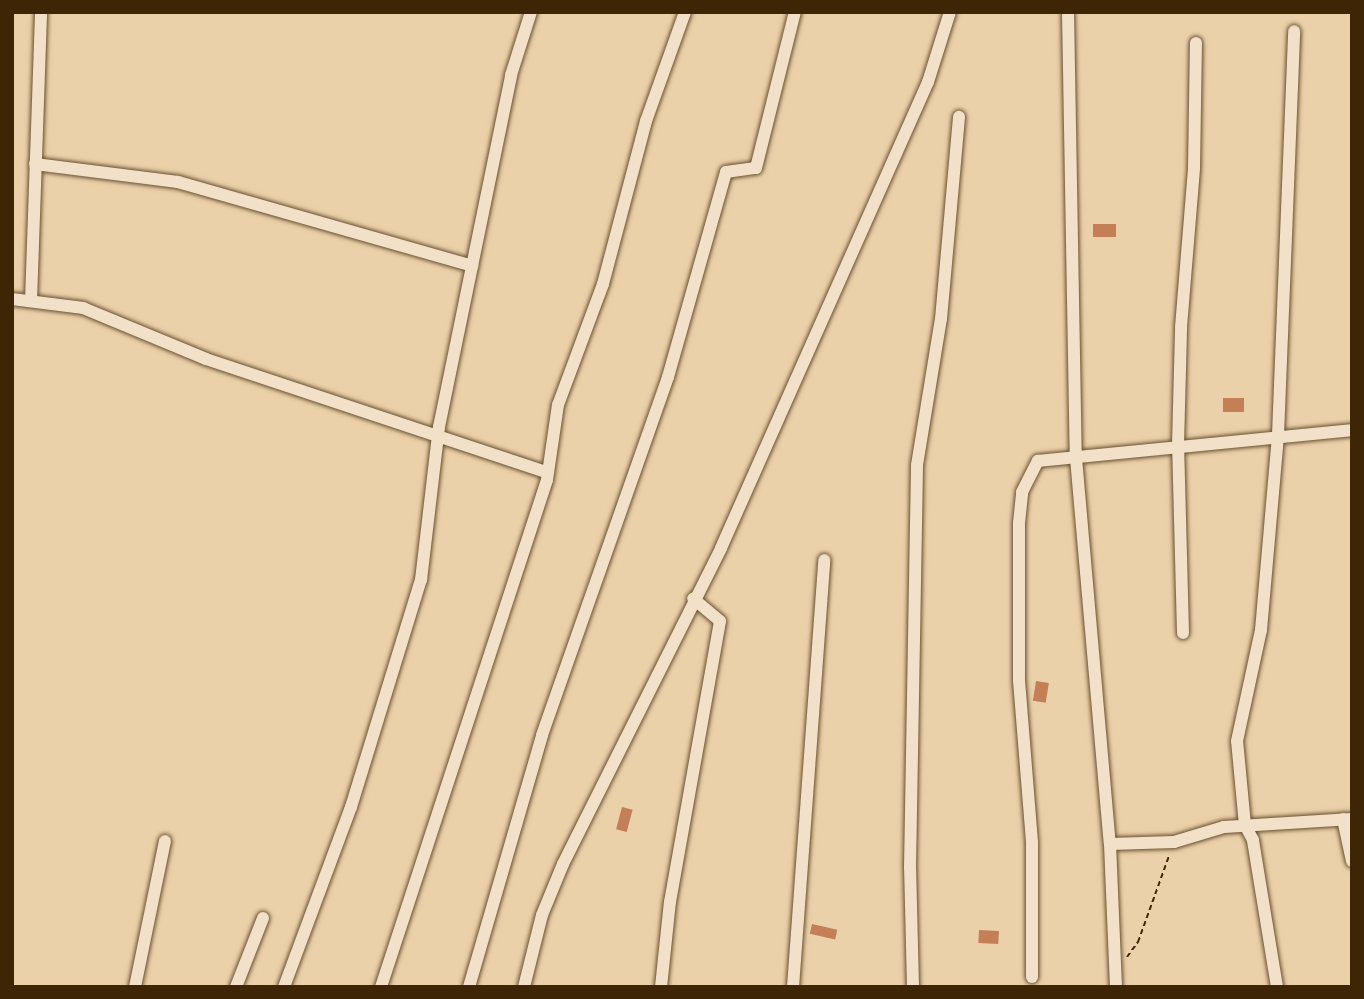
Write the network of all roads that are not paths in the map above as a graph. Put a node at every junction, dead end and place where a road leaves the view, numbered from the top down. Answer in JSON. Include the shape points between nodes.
{"nodes":[{"id":1,"x":41,"y":12,"type":"edge"},
{"id":2,"x":531,"y":12,"type":"edge"},
{"id":3,"x":685,"y":12,"type":"edge"},
{"id":4,"x":795,"y":12,"type":"edge"},
{"id":5,"x":950,"y":12,"type":"edge"},
{"id":6,"x":1068,"y":12,"type":"edge"},
{"id":7,"x":1294,"y":32,"type":"dead end"},
{"id":8,"x":1196,"y":43,"type":"dead end"},
{"id":9,"x":959,"y":117,"type":"dead end"},
{"id":10,"x":35,"y":164,"type":"junction"},
{"id":11,"x":472,"y":266,"type":"junction"},
{"id":12,"x":12,"y":299,"type":"edge"},
{"id":13,"x":30,"y":301,"type":"junction"},
{"id":14,"x":1352,"y":430,"type":"edge"},
{"id":15,"x":1278,"y":435,"type":"junction"},
{"id":16,"x":438,"y":436,"type":"junction"},
{"id":17,"x":1178,"y":446,"type":"junction"},
{"id":18,"x":1076,"y":458,"type":"junction"},
{"id":19,"x":548,"y":473,"type":"junction"},
{"id":20,"x":824,"y":560,"type":"dead end"},
{"id":21,"x":693,"y":598,"type":"junction"},
{"id":22,"x":1183,"y":633,"type":"dead end"},
{"id":23,"x":1348,"y":819,"type":"edge"},
{"id":24,"x":1245,"y":825,"type":"junction"},
{"id":25,"x":165,"y":841,"type":"dead end"},
{"id":26,"x":1110,"y":844,"type":"junction"},
{"id":27,"x":1352,"y":861,"type":"edge"},
{"id":28,"x":263,"y":918,"type":"dead end"},
{"id":29,"x":1032,"y":977,"type":"dead end"},
{"id":30,"x":1115,"y":981,"type":"edge"},
{"id":31,"x":135,"y":987,"type":"edge"},
{"id":32,"x":236,"y":987,"type":"edge"},
{"id":33,"x":284,"y":987,"type":"edge"},
{"id":34,"x":381,"y":987,"type":"edge"},
{"id":35,"x":469,"y":987,"type":"edge"},
{"id":36,"x":524,"y":987,"type":"edge"},
{"id":37,"x":661,"y":987,"type":"edge"},
{"id":38,"x":793,"y":987,"type":"edge"},
{"id":39,"x":913,"y":987,"type":"edge"},
{"id":40,"x":1277,"y":987,"type":"edge"}],
"edges":[{"from":1,"to":10,"type":"street"},
{"from":2,"to":11,"type":"street","via":[[511,75]]},
{"from":3,"to":19,"type":"street","via":[[646,121],[603,284],[558,405]]},
{"from":4,"to":35,"type":"street","via":[[756,168],[726,172],[668,377],[541,735]]},
{"from":5,"to":21,"type":"street","via":[[928,82],[721,548]]},
{"from":6,"to":18,"type":"street"},
{"from":7,"to":15,"type":"street"},
{"from":8,"to":17,"type":"street","via":[[1195,168],[1181,327]]},
{"from":9,"to":39,"type":"street","via":[[941,319],[917,465],[910,868]]},
{"from":10,"to":11,"type":"street","via":[[178,182]]},
{"from":10,"to":13,"type":"street"},
{"from":11,"to":16,"type":"street"},
{"from":12,"to":13,"type":"street"},
{"from":13,"to":16,"type":"street","via":[[83,307],[206,359]]},
{"from":14,"to":15,"type":"street"},
{"from":15,"to":17,"type":"street"},
{"from":15,"to":24,"type":"street","via":[[1261,630],[1237,741]]},
{"from":16,"to":19,"type":"street"},
{"from":16,"to":33,"type":"street","via":[[421,580],[351,807]]},
{"from":17,"to":18,"type":"street"},
{"from":17,"to":22,"type":"street"},
{"from":18,"to":26,"type":"street"},
{"from":18,"to":29,"type":"street","via":[[1038,461],[1022,492],[1019,523],[1019,680],[1032,842]]},
{"from":19,"to":34,"type":"street"},
{"from":20,"to":38,"type":"street"},
{"from":21,"to":36,"type":"street","via":[[563,864],[541,915]]},
{"from":21,"to":37,"type":"street","via":[[720,621],[670,902]]},
{"from":23,"to":24,"type":"street"},
{"from":23,"to":27,"type":"street"},
{"from":24,"to":26,"type":"street","via":[[1174,842]]},
{"from":24,"to":40,"type":"street","via":[[1253,840]]},
{"from":25,"to":31,"type":"street"},
{"from":26,"to":30,"type":"street"},
{"from":28,"to":32,"type":"street"}]}
